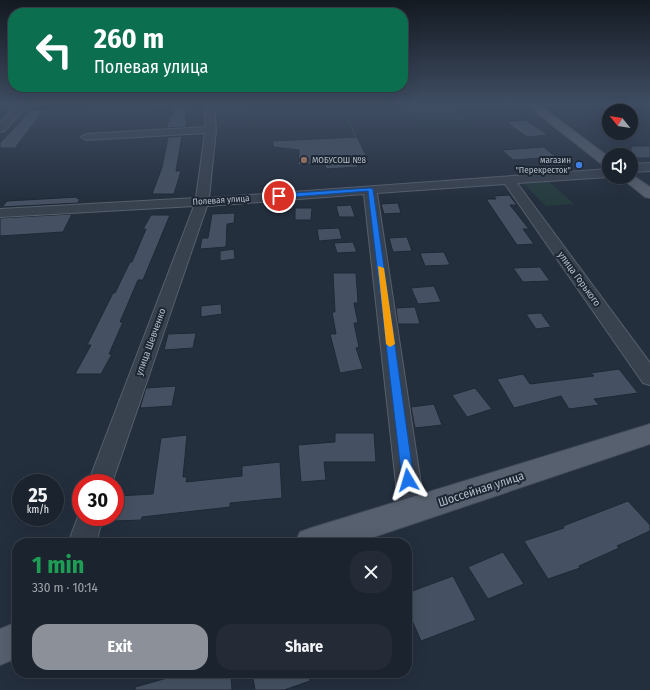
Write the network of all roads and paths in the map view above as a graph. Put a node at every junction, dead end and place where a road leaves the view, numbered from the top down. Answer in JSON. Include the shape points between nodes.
{"nodes":[{"id":1,"x":100,"y":136,"type":"edge"},
{"id":2,"x":211,"y":136,"type":"edge"},
{"id":3,"x":574,"y":136,"type":"edge"},
{"id":4,"x":86,"y":137,"type":"dead end"},
{"id":5,"x":602,"y":158,"type":"edge"},
{"id":6,"x":650,"y":160,"type":"edge"},
{"id":7,"x":638,"y":161,"type":"edge"},
{"id":8,"x":650,"y":167,"type":"edge"},
{"id":9,"x":638,"y":168,"type":"edge"},
{"id":10,"x":602,"y":173,"type":"edge"},
{"id":11,"x":508,"y":180,"type":"junction"},
{"id":12,"x":636,"y":184,"type":"edge"},
{"id":13,"x":370,"y":189,"type":"junction"},
{"id":14,"x":650,"y":194,"type":"edge"},
{"id":15,"x":202,"y":202,"type":"junction"},
{"id":16,"x":0,"y":213,"type":"edge"},
{"id":17,"x":650,"y":378,"type":"edge"},
{"id":18,"x":650,"y":434,"type":"edge"},
{"id":19,"x":103,"y":474,"type":"edge"},
{"id":20,"x":412,"y":511,"type":"junction"},
{"id":21,"x":87,"y":526,"type":"edge"},
{"id":22,"x":84,"y":538,"type":"edge"},
{"id":23,"x":327,"y":538,"type":"edge"},
{"id":24,"x":12,"y":642,"type":"edge"},
{"id":25,"x":0,"y":647,"type":"edge"}],
"edges":[{"from":1,"to":4,"type":"street"},
{"from":2,"to":15,"type":"street","name":"улица Шевченко"},
{"from":3,"to":5,"type":"main road"},
{"from":6,"to":7,"type":"street"},
{"from":8,"to":9,"type":"street"},
{"from":10,"to":11,"type":"street","name":"Полевая улица"},
{"from":11,"to":13,"type":"street","name":"Полевая улица"},
{"from":11,"to":17,"type":"street","name":"улица Горького"},
{"from":12,"to":14,"type":"main road"},
{"from":13,"to":15,"type":"street","name":"Полевая улица"},
{"from":13,"to":20,"type":"street"},
{"from":15,"to":16,"type":"street","name":"Полевая улица"},
{"from":15,"to":19,"type":"street","name":"улица Шевченко"},
{"from":18,"to":20,"type":"main road","name":"Шоссейная улица"},
{"from":20,"to":23,"type":"main road","name":"Шоссейная улица"},
{"from":21,"to":22,"type":"street"},
{"from":24,"to":25,"type":"main road"}]}
